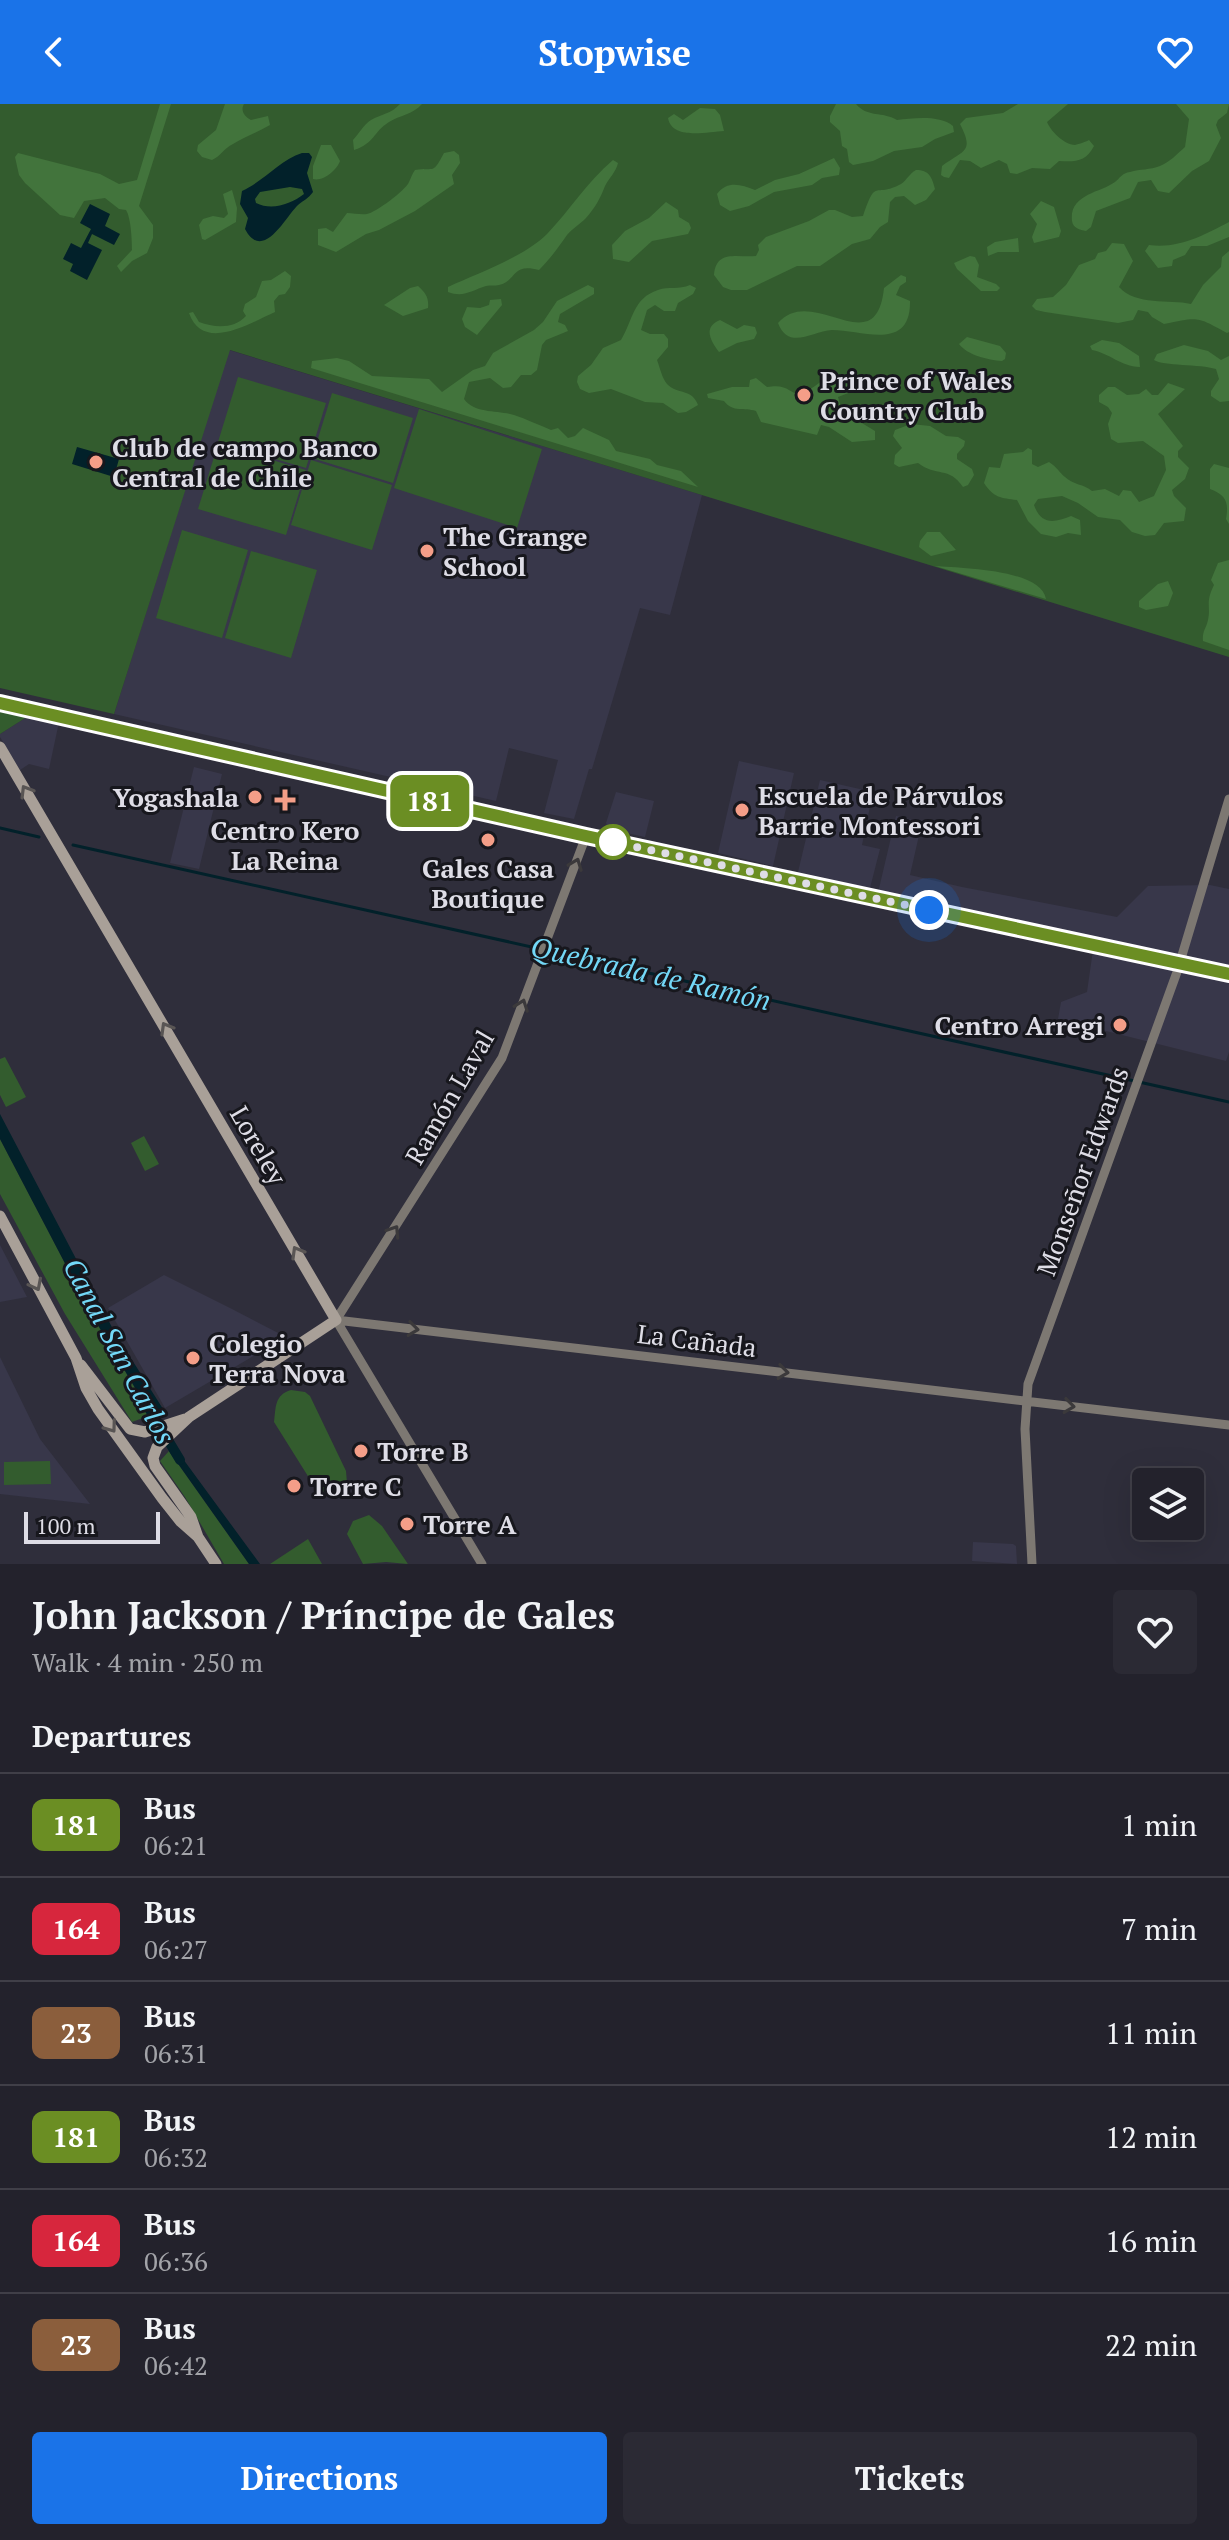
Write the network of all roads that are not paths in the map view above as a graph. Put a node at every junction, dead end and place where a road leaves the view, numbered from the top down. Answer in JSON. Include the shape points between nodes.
{"nodes":[{"id":1,"x":0,"y":703,"type":"edge"},
{"id":2,"x":0,"y":747,"type":"edge"},
{"id":3,"x":1229,"y":799,"type":"edge"},
{"id":4,"x":586,"y":836,"type":"junction"},
{"id":5,"x":1179,"y":964,"type":"junction"},
{"id":6,"x":1229,"y":974,"type":"edge"},
{"id":7,"x":0,"y":1216,"type":"edge"},
{"id":8,"x":336,"y":1320,"type":"junction"},
{"id":9,"x":76,"y":1358,"type":"junction"},
{"id":10,"x":1025,"y":1401,"type":"junction"},
{"id":11,"x":1229,"y":1425,"type":"edge"},
{"id":12,"x":170,"y":1429,"type":"junction"},
{"id":13,"x":198,"y":1537,"type":"junction"},
{"id":14,"x":216,"y":1564,"type":"edge"},
{"id":15,"x":482,"y":1564,"type":"edge"},
{"id":16,"x":1032,"y":1564,"type":"edge"}],
"edges":[{"from":1,"to":4,"type":"main road"},
{"from":8,"to":2,"type":"main road","name":"Loreley","one_way":true},
{"from":3,"to":5,"type":"street","name":"Monseñor Edwards"},
{"from":4,"to":5,"type":"main road"},
{"from":8,"to":4,"type":"street","name":"Ramón Laval","one_way":true,"via":[[502,1058]]},
{"from":5,"to":6,"type":"main road"},
{"from":5,"to":10,"type":"street","name":"Monseñor Edwards"},
{"from":7,"to":9,"type":"main road","one_way":true},
{"from":8,"to":10,"type":"street","name":"La Cañada","one_way":true},
{"from":8,"to":12,"type":"main road"},
{"from":8,"to":15,"type":"street","name":"Loreley"},
{"from":9,"to":12,"type":"main road","via":[[125,1426],[140,1433]]},
{"from":9,"to":13,"type":"main road","one_way":true,"via":[[106,1421],[175,1515]]},
{"from":10,"to":11,"type":"street","name":"La Cañada","one_way":true},
{"from":10,"to":16,"type":"street","name":"Monseñor Edwards"},
{"from":12,"to":13,"type":"main road","via":[[155,1450],[154,1462],[191,1517]]},
{"from":13,"to":14,"type":"main road"}]}
